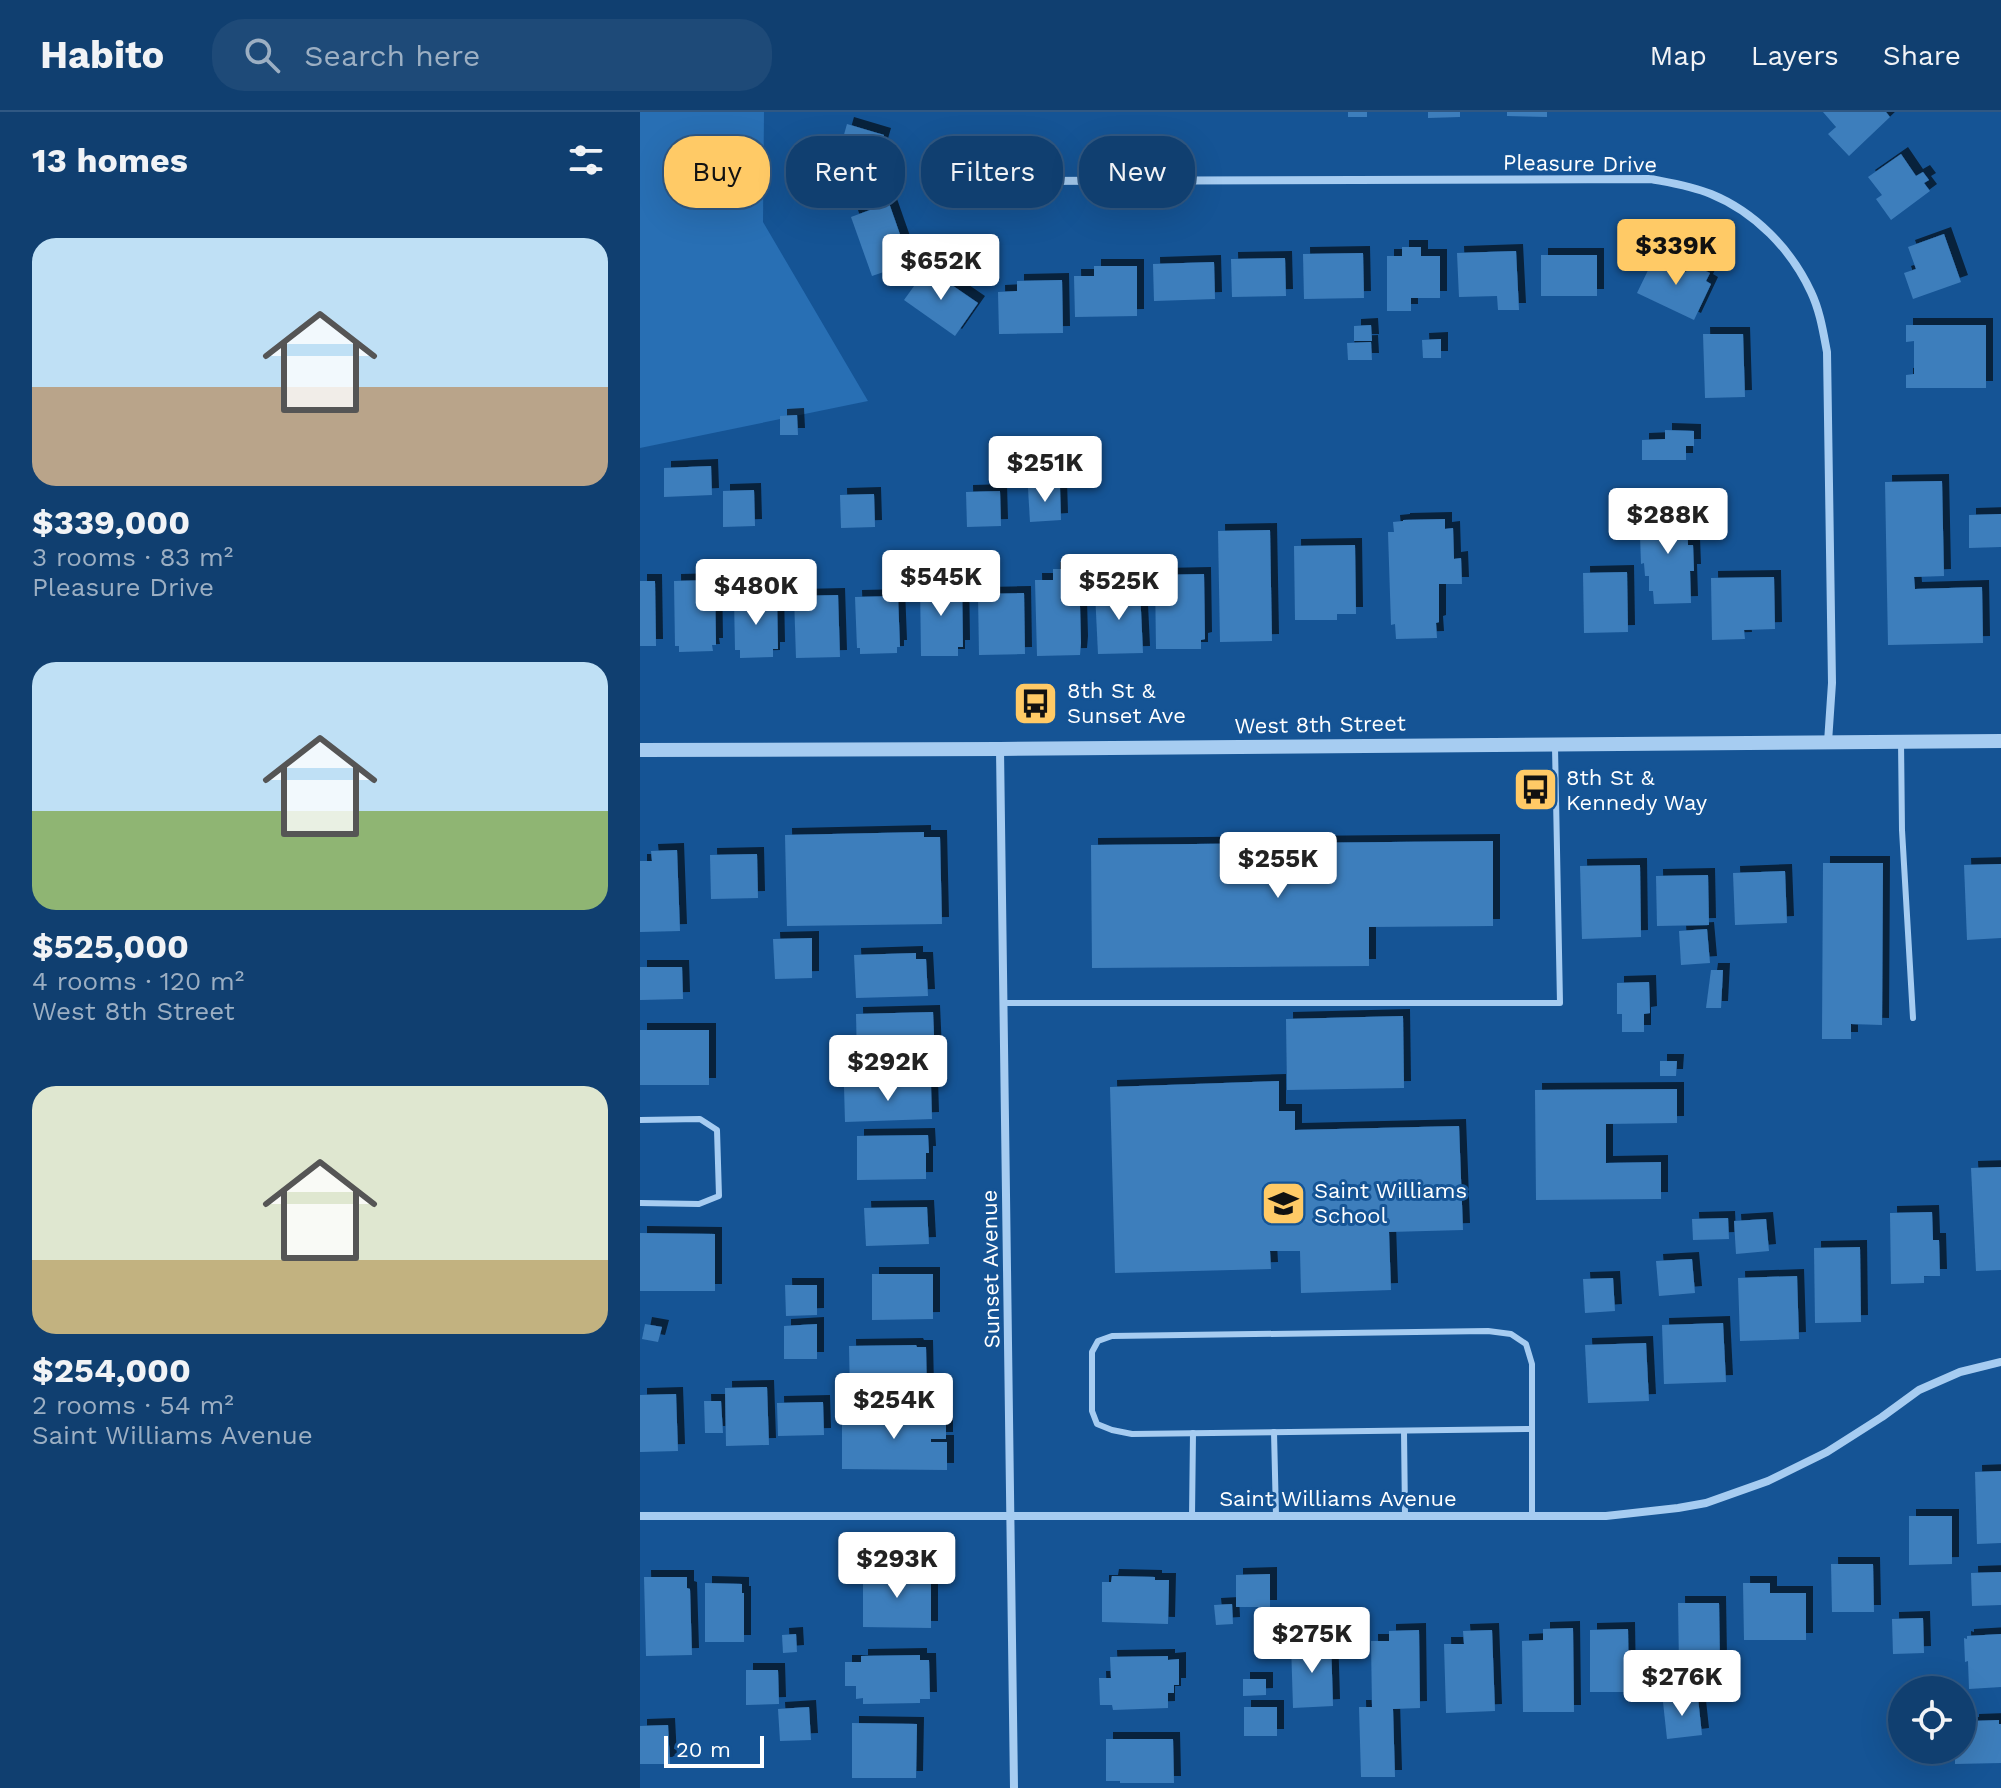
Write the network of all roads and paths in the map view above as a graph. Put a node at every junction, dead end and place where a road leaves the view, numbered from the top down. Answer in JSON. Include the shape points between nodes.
{"nodes":[{"id":1,"x":1063,"y":181,"type":"edge"},
{"id":2,"x":1901,"y":741,"type":"junction"},
{"id":3,"x":2001,"y":741,"type":"edge"},
{"id":4,"x":1828,"y":742,"type":"junction"},
{"id":5,"x":1555,"y":744,"type":"junction"},
{"id":6,"x":1000,"y":749,"type":"junction"},
{"id":7,"x":640,"y":750,"type":"edge"},
{"id":8,"x":1004,"y":1003,"type":"junction"},
{"id":9,"x":1913,"y":1018,"type":"dead end"},
{"id":10,"x":640,"y":1120,"type":"edge"},
{"id":11,"x":640,"y":1203,"type":"edge"},
{"id":12,"x":2001,"y":1362,"type":"edge"},
{"id":13,"x":1532,"y":1429,"type":"junction"},
{"id":14,"x":1404,"y":1431,"type":"junction"},
{"id":15,"x":1274,"y":1432,"type":"junction"},
{"id":16,"x":1193,"y":1433,"type":"junction"},
{"id":17,"x":640,"y":1516,"type":"edge"},
{"id":18,"x":1011,"y":1516,"type":"junction"},
{"id":19,"x":1192,"y":1516,"type":"junction"},
{"id":20,"x":1276,"y":1516,"type":"junction"},
{"id":21,"x":1405,"y":1516,"type":"junction"},
{"id":22,"x":1532,"y":1516,"type":"junction"},
{"id":23,"x":1014,"y":1788,"type":"edge"}],
"edges":[{"from":1,"to":4,"type":"street","name":"Pleasure Drive","via":[[1651,179],[1712,194],[1740,209],[1786,251],[1811,291],[1827,352],[1832,683]]},
{"from":2,"to":3,"type":"street","name":"West 8th Street"},
{"from":2,"to":4,"type":"street","name":"West 8th Street"},
{"from":2,"to":9,"type":"lane"},
{"from":4,"to":5,"type":"street","name":"West 8th Street"},
{"from":5,"to":6,"type":"street","name":"West 8th Street"},
{"from":5,"to":8,"type":"lane","via":[[1560,1003]]},
{"from":6,"to":7,"type":"street","name":"West 8th Street"},
{"from":6,"to":8,"type":"street","name":"Sunset Avenue"},
{"from":8,"to":18,"type":"street","name":"Sunset Avenue"},
{"from":10,"to":11,"type":"lane","via":[[700,1119],[717,1130],[719,1196],[699,1204]]},
{"from":12,"to":22,"type":"street","name":"Saint Williams Avenue","via":[[1919,1390],[1827,1452],[1706,1503],[1606,1516]]},
{"from":13,"to":14,"type":"lane"},
{"from":13,"to":16,"type":"lane","via":[[1532,1364],[1526,1344],[1511,1334],[1112,1336],[1098,1341],[1091,1366],[1097,1424],[1132,1434]]},
{"from":13,"to":22,"type":"lane"},
{"from":14,"to":15,"type":"lane"},
{"from":14,"to":21,"type":"lane"},
{"from":15,"to":16,"type":"lane"},
{"from":15,"to":20,"type":"lane"},
{"from":16,"to":19,"type":"lane"},
{"from":17,"to":18,"type":"street","name":"Saint Williams Avenue"},
{"from":18,"to":19,"type":"street","name":"Saint Williams Avenue"},
{"from":18,"to":23,"type":"street","name":"Sunset Avenue"},
{"from":19,"to":20,"type":"street","name":"Saint Williams Avenue"},
{"from":20,"to":21,"type":"street","name":"Saint Williams Avenue"},
{"from":21,"to":22,"type":"street","name":"Saint Williams Avenue"}]}
